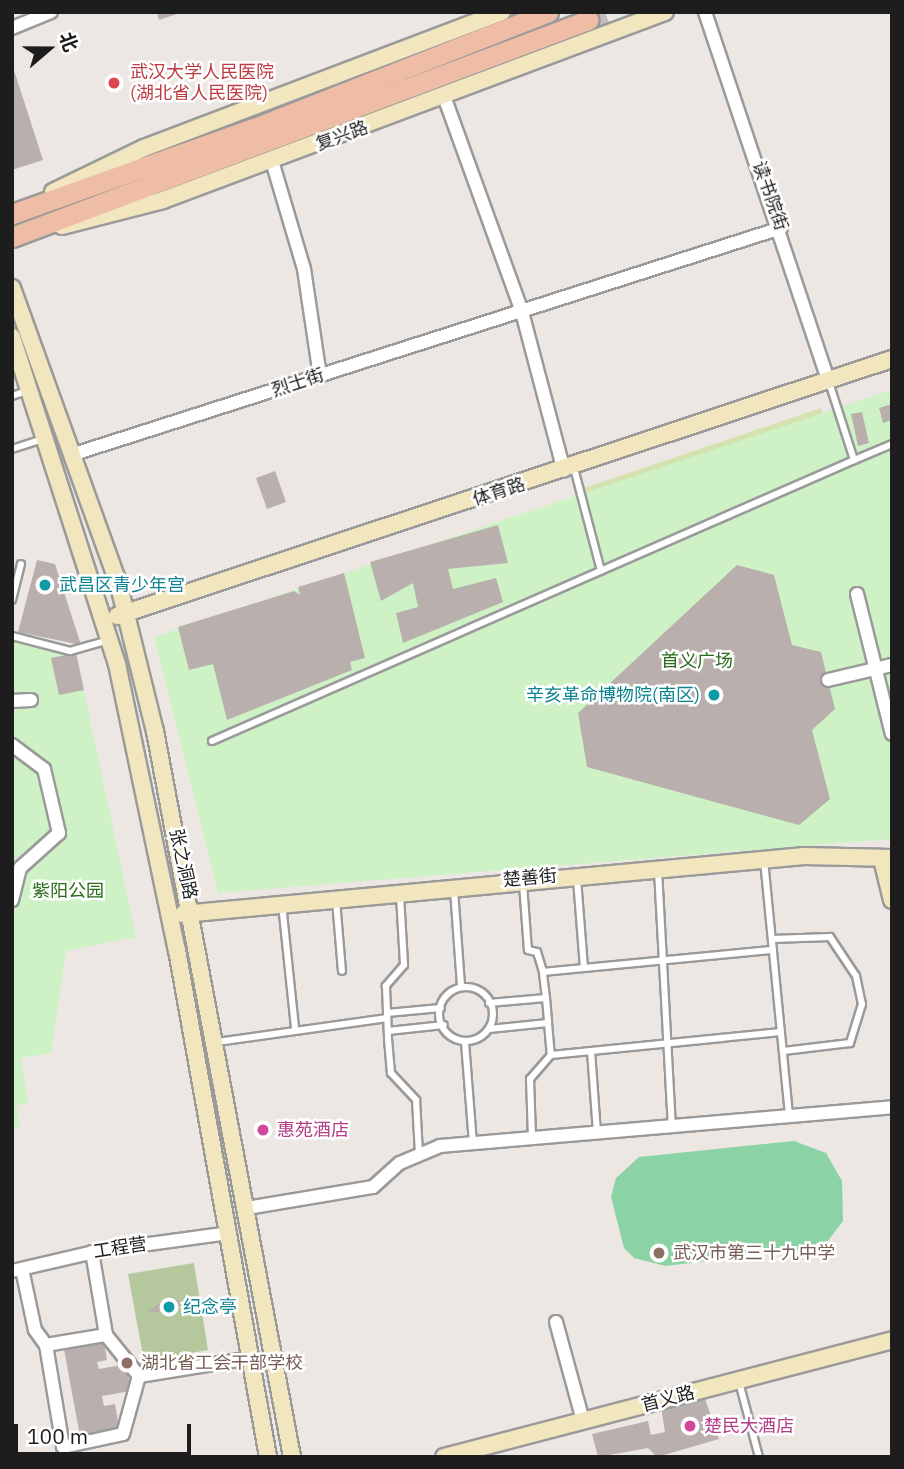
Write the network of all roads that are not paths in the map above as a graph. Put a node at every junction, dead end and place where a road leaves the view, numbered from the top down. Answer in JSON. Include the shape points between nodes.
{"nodes":[{"id":1,"x":51,"y":12,"type":"edge"},
{"id":2,"x":502,"y":12,"type":"edge"},
{"id":3,"x":548,"y":12,"type":"edge"},
{"id":4,"x":665,"y":12,"type":"edge"},
{"id":5,"x":705,"y":12,"type":"edge"},
{"id":6,"x":588,"y":20,"type":"tunnel mouth"},
{"id":7,"x":12,"y":28,"type":"edge"},
{"id":8,"x":445,"y":99,"type":"junction"},
{"id":9,"x":272,"y":161,"type":"junction"},
{"id":10,"x":12,"y":213,"type":"edge"},
{"id":11,"x":781,"y":228,"type":"junction"},
{"id":12,"x":12,"y":238,"type":"edge"},
{"id":13,"x":12,"y":288,"type":"edge"},
{"id":14,"x":522,"y":312,"type":"junction"},
{"id":15,"x":13,"y":345,"type":"edge"},
{"id":16,"x":892,"y":359,"type":"edge"},
{"id":17,"x":892,"y":368,"type":"edge"},
{"id":18,"x":320,"y":376,"type":"junction"},
{"id":19,"x":830,"y":385,"type":"junction"},
{"id":20,"x":31,"y":389,"type":"junction"},
{"id":21,"x":12,"y":396,"type":"edge"},
{"id":22,"x":47,"y":437,"type":"junction"},
{"id":23,"x":892,"y":444,"type":"edge"},
{"id":24,"x":12,"y":449,"type":"edge"},
{"id":25,"x":74,"y":454,"type":"junction"},
{"id":26,"x":854,"y":460,"type":"junction"},
{"id":27,"x":571,"y":472,"type":"junction"},
{"id":28,"x":21,"y":564,"type":"dead end"},
{"id":29,"x":601,"y":571,"type":"junction"},
{"id":30,"x":857,"y":594,"type":"dead end"},
{"id":31,"x":12,"y":600,"type":"edge"},
{"id":32,"x":127,"y":618,"type":"junction"},
{"id":33,"x":108,"y":629,"type":"junction"},
{"id":34,"x":12,"y":636,"type":"edge"},
{"id":35,"x":892,"y":665,"type":"edge"},
{"id":36,"x":876,"y":669,"type":"junction"},
{"id":37,"x":828,"y":680,"type":"dead end"},
{"id":38,"x":32,"y":700,"type":"dead end"},
{"id":39,"x":12,"y":701,"type":"edge"},
{"id":40,"x":892,"y":734,"type":"edge"},
{"id":41,"x":212,"y":741,"type":"dead end"},
{"id":42,"x":12,"y":745,"type":"edge"},
{"id":43,"x":764,"y":859,"type":"junction"},
{"id":44,"x":887,"y":859,"type":"edge"},
{"id":45,"x":658,"y":868,"type":"junction"},
{"id":46,"x":577,"y":874,"type":"junction"},
{"id":47,"x":523,"y":879,"type":"junction"},
{"id":48,"x":453,"y":884,"type":"junction"},
{"id":49,"x":400,"y":890,"type":"junction"},
{"id":50,"x":336,"y":897,"type":"junction"},
{"id":51,"x":12,"y":900,"type":"edge"},
{"id":52,"x":892,"y":900,"type":"edge"},
{"id":53,"x":282,"y":902,"type":"junction"},
{"id":54,"x":193,"y":912,"type":"junction"},
{"id":55,"x":170,"y":916,"type":"junction"},
{"id":56,"x":772,"y":939,"type":"junction"},
{"id":57,"x":773,"y":950,"type":"junction"},
{"id":58,"x":663,"y":960,"type":"junction"},
{"id":59,"x":584,"y":968,"type":"junction"},
{"id":60,"x":342,"y":971,"type":"dead end"},
{"id":61,"x":543,"y":972,"type":"junction"},
{"id":62,"x":461,"y":986,"type":"junction"},
{"id":63,"x":545,"y":998,"type":"junction"},
{"id":64,"x":489,"y":1003,"type":"junction"},
{"id":65,"x":441,"y":1008,"type":"junction"},
{"id":66,"x":387,"y":1016,"type":"junction"},
{"id":67,"x":548,"y":1023,"type":"junction"},
{"id":68,"x":444,"y":1025,"type":"junction"},
{"id":69,"x":295,"y":1027,"type":"junction"},
{"id":70,"x":489,"y":1029,"type":"junction"},
{"id":71,"x":388,"y":1031,"type":"junction"},
{"id":72,"x":781,"y":1032,"type":"junction"},
{"id":73,"x":217,"y":1041,"type":"junction"},
{"id":74,"x":465,"y":1042,"type":"junction"},
{"id":75,"x":666,"y":1044,"type":"junction"},
{"id":76,"x":591,"y":1051,"type":"junction"},
{"id":77,"x":783,"y":1051,"type":"junction"},
{"id":78,"x":551,"y":1055,"type":"junction"},
{"id":79,"x":892,"y":1107,"type":"edge"},
{"id":80,"x":789,"y":1116,"type":"junction"},
{"id":81,"x":672,"y":1126,"type":"junction"},
{"id":82,"x":597,"y":1132,"type":"junction"},
{"id":83,"x":532,"y":1138,"type":"junction"},
{"id":84,"x":473,"y":1143,"type":"junction"},
{"id":85,"x":419,"y":1153,"type":"junction"},
{"id":86,"x":247,"y":1208,"type":"junction"},
{"id":87,"x":230,"y":1233,"type":"junction"},
{"id":88,"x":92,"y":1252,"type":"junction"},
{"id":89,"x":17,"y":1270,"type":"edge"},
{"id":90,"x":556,"y":1322,"type":"dead end"},
{"id":91,"x":106,"y":1335,"type":"junction"},
{"id":92,"x":892,"y":1340,"type":"edge"},
{"id":93,"x":46,"y":1345,"type":"junction"},
{"id":94,"x":251,"y":1358,"type":"junction"},
{"id":95,"x":139,"y":1376,"type":"junction"},
{"id":96,"x":739,"y":1380,"type":"junction"},
{"id":97,"x":583,"y":1421,"type":"junction"},
{"id":98,"x":268,"y":1457,"type":"edge"},
{"id":99,"x":292,"y":1457,"type":"edge"},
{"id":100,"x":444,"y":1457,"type":"edge"},
{"id":101,"x":759,"y":1457,"type":"edge"}],
"edges":[{"from":1,"to":7,"type":"street"},
{"from":2,"to":10,"type":"main road","via":[[144,148]]},
{"from":3,"to":10,"type":"main road","via":[[254,128]]},
{"from":4,"to":8,"type":"main road","name":"复兴路"},
{"from":5,"to":11,"type":"street","name":"读书院街"},
{"from":6,"to":12,"type":"main road"},
{"from":8,"to":9,"type":"main road","name":"复兴路"},
{"from":8,"to":14,"type":"street"},
{"from":9,"to":12,"type":"main road","name":"复兴路","via":[[163,200]]},
{"from":9,"to":18,"type":"street","via":[[304,269]]},
{"from":11,"to":14,"type":"street","name":"烈士街"},
{"from":11,"to":19,"type":"street","name":"读书院街"},
{"from":13,"to":25,"type":"main road","name":"张之洞路"},
{"from":14,"to":18,"type":"street","name":"烈士街"},
{"from":14,"to":27,"type":"street"},
{"from":15,"to":20,"type":"main road","name":"张之洞路"},
{"from":16,"to":19,"type":"main road"},
{"from":17,"to":19,"type":"main road"},
{"from":18,"to":25,"type":"street","name":"烈士街"},
{"from":19,"to":26,"type":"lane"},
{"from":19,"to":27,"type":"main road"},
{"from":20,"to":21,"type":"lane"},
{"from":20,"to":22,"type":"main road","name":"张之洞路"},
{"from":22,"to":24,"type":"lane"},
{"from":22,"to":33,"type":"main road","name":"张之洞路"},
{"from":23,"to":26,"type":"lane"},
{"from":25,"to":32,"type":"main road","name":"张之洞路"},
{"from":26,"to":29,"type":"lane"},
{"from":27,"to":29,"type":"lane"},
{"from":27,"to":32,"type":"main road"},
{"from":28,"to":31,"type":"lane"},
{"from":29,"to":41,"type":"lane"},
{"from":30,"to":36,"type":"street"},
{"from":32,"to":33,"type":"main road"},
{"from":32,"to":54,"type":"main road","name":"张之洞路"},
{"from":33,"to":34,"type":"lane","via":[[71,651]]},
{"from":33,"to":55,"type":"main road","name":"张之洞路"},
{"from":35,"to":36,"type":"street"},
{"from":36,"to":37,"type":"street"},
{"from":36,"to":40,"type":"street"},
{"from":38,"to":39,"type":"street"},
{"from":42,"to":51,"type":"street","via":[[44,769],[59,833],[20,867]]},
{"from":43,"to":44,"type":"main road","name":"楚善街"},
{"from":43,"to":45,"type":"main road","name":"楚善街"},
{"from":43,"to":56,"type":"lane"},
{"from":44,"to":52,"type":"main road"},
{"from":45,"to":46,"type":"main road","name":"楚善街"},
{"from":45,"to":58,"type":"lane"},
{"from":46,"to":47,"type":"main road","name":"楚善街"},
{"from":46,"to":59,"type":"lane"},
{"from":47,"to":48,"type":"main road","name":"楚善街"},
{"from":47,"to":61,"type":"lane","via":[[528,950],[537,952]]},
{"from":48,"to":49,"type":"main road","name":"楚善街"},
{"from":48,"to":62,"type":"lane"},
{"from":49,"to":50,"type":"main road","name":"楚善街"},
{"from":49,"to":66,"type":"lane","via":[[404,965],[386,986]]},
{"from":50,"to":53,"type":"main road","name":"楚善街"},
{"from":50,"to":60,"type":"lane"},
{"from":53,"to":54,"type":"main road","name":"楚善街"},
{"from":53,"to":69,"type":"lane"},
{"from":54,"to":55,"type":"main road","name":"楚善街"},
{"from":54,"to":73,"type":"main road","name":"张之洞路"},
{"from":55,"to":87,"type":"main road","name":"张之洞路"},
{"from":56,"to":57,"type":"lane"},
{"from":56,"to":77,"type":"lane","via":[[830,937],[856,976],[862,1004],[850,1044]]},
{"from":57,"to":58,"type":"lane"},
{"from":57,"to":72,"type":"lane"},
{"from":58,"to":59,"type":"lane"},
{"from":58,"to":75,"type":"lane"},
{"from":59,"to":61,"type":"lane"},
{"from":61,"to":63,"type":"lane"},
{"from":62,"to":64,"type":"lane","via":[[478,990]]},
{"from":62,"to":65,"type":"lane"},
{"from":63,"to":64,"type":"lane"},
{"from":63,"to":67,"type":"lane"},
{"from":64,"to":70,"type":"lane"},
{"from":65,"to":66,"type":"lane"},
{"from":65,"to":68,"type":"lane"},
{"from":66,"to":69,"type":"lane"},
{"from":66,"to":71,"type":"lane"},
{"from":67,"to":70,"type":"lane"},
{"from":67,"to":78,"type":"lane"},
{"from":68,"to":71,"type":"lane"},
{"from":68,"to":74,"type":"lane"},
{"from":69,"to":73,"type":"lane"},
{"from":70,"to":74,"type":"lane"},
{"from":71,"to":85,"type":"lane","via":[[391,1073],[416,1100]]},
{"from":72,"to":75,"type":"lane"},
{"from":72,"to":77,"type":"lane"},
{"from":73,"to":86,"type":"main road","name":"张之洞路"},
{"from":74,"to":84,"type":"lane"},
{"from":75,"to":76,"type":"lane"},
{"from":75,"to":81,"type":"lane"},
{"from":76,"to":78,"type":"lane"},
{"from":76,"to":82,"type":"lane"},
{"from":77,"to":80,"type":"lane"},
{"from":78,"to":83,"type":"lane","via":[[530,1079]]},
{"from":79,"to":80,"type":"street"},
{"from":80,"to":81,"type":"street"},
{"from":81,"to":82,"type":"street"},
{"from":82,"to":83,"type":"street"},
{"from":83,"to":84,"type":"street"},
{"from":84,"to":85,"type":"street"},
{"from":85,"to":86,"type":"street","via":[[373,1187]]},
{"from":86,"to":99,"type":"main road","name":"张之洞路"},
{"from":87,"to":88,"type":"street","name":"工程营"},
{"from":87,"to":94,"type":"main road","name":"张之洞路"},
{"from":88,"to":89,"type":"street","name":"工程营"},
{"from":88,"to":91,"type":"street"},
{"from":89,"to":93,"type":"street","via":[[35,1330]]},
{"from":90,"to":97,"type":"street"},
{"from":91,"to":93,"type":"street"},
{"from":91,"to":95,"type":"street"},
{"from":92,"to":96,"type":"main road","name":"首义路"},
{"from":93,"to":95,"type":"street","via":[[63,1447],[123,1434]]},
{"from":94,"to":95,"type":"street"},
{"from":94,"to":98,"type":"main road","name":"张之洞路"},
{"from":96,"to":97,"type":"main road","name":"首义路"},
{"from":96,"to":101,"type":"lane"},
{"from":97,"to":100,"type":"main road","name":"首义路"}]}
